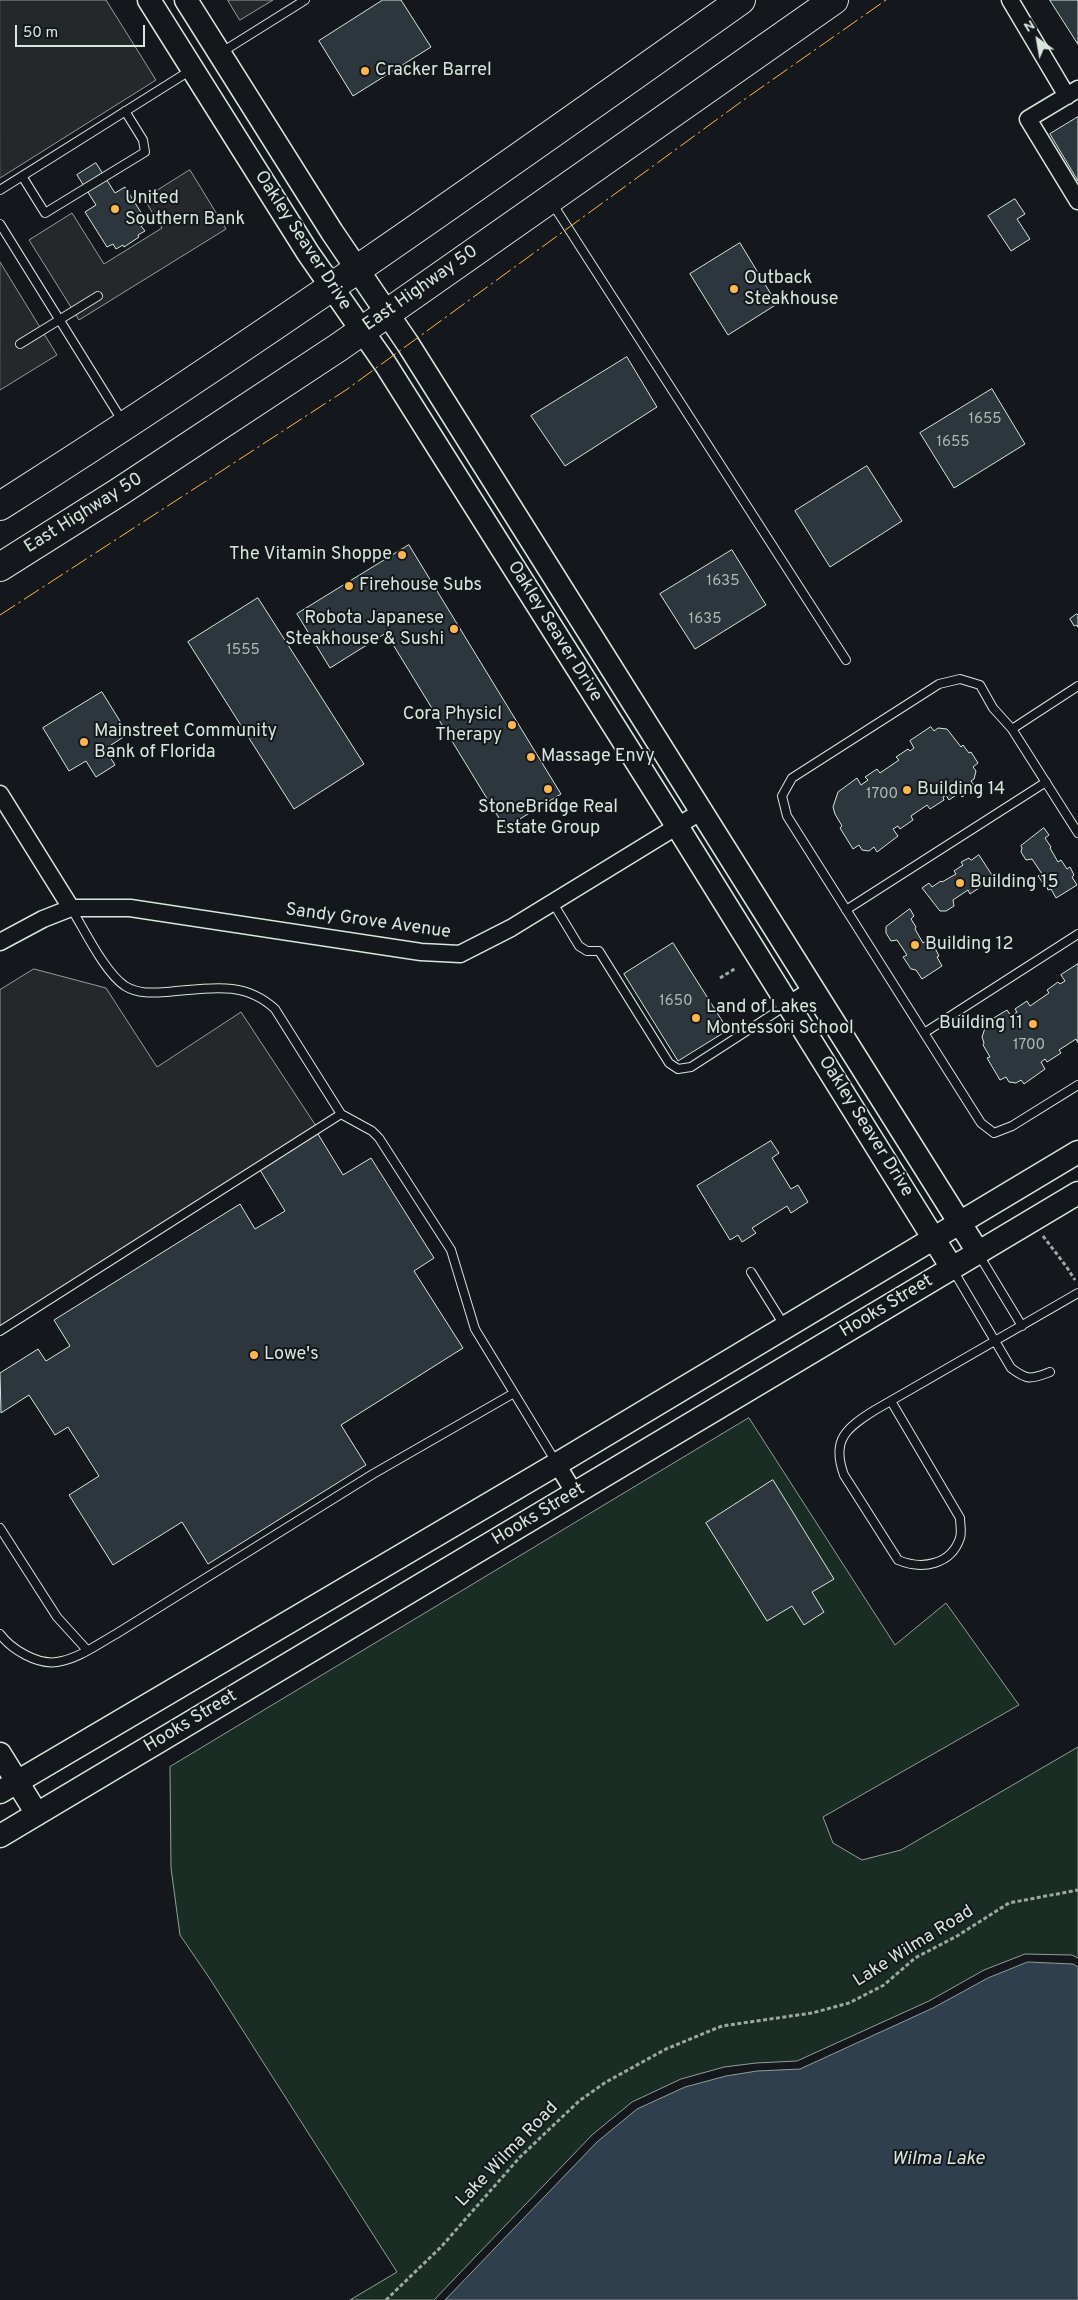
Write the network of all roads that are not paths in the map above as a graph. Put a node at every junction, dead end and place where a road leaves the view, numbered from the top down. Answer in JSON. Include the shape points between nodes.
{"nodes":[{"id":1,"x":149,"y":0,"type":"edge"},
{"id":2,"x":186,"y":0,"type":"edge"},
{"id":3,"x":305,"y":0,"type":"edge"},
{"id":4,"x":741,"y":0,"type":"edge"},
{"id":5,"x":834,"y":0,"type":"edge"},
{"id":6,"x":1010,"y":0,"type":"edge"},
{"id":7,"x":220,"y":53,"type":"junction"},
{"id":8,"x":192,"y":69,"type":"junction"},
{"id":9,"x":1073,"y":92,"type":"edge"},
{"id":10,"x":125,"y":111,"type":"junction"},
{"id":11,"x":22,"y":176,"type":"junction"},
{"id":12,"x":0,"y":190,"type":"edge"},
{"id":13,"x":549,"y":199,"type":"junction"},
{"id":14,"x":1078,"y":201,"type":"edge"},
{"id":15,"x":0,"y":224,"type":"edge"},
{"id":16,"x":357,"y":270,"type":"junction"},
{"id":17,"x":332,"y":288,"type":"junction"},
{"id":18,"x":98,"y":296,"type":"dead end"},
{"id":19,"x":387,"y":314,"type":"junction"},
{"id":20,"x":60,"y":320,"type":"junction"},
{"id":21,"x":362,"y":331,"type":"junction"},
{"id":22,"x":20,"y":344,"type":"dead end"},
{"id":23,"x":126,"y":426,"type":"junction"},
{"id":24,"x":0,"y":506,"type":"edge"},
{"id":25,"x":0,"y":567,"type":"edge"},
{"id":26,"x":846,"y":660,"type":"dead end"},
{"id":27,"x":1078,"y":686,"type":"edge"},
{"id":28,"x":1012,"y":729,"type":"junction"},
{"id":29,"x":1046,"y":782,"type":"junction"},
{"id":30,"x":0,"y":794,"type":"edge"},
{"id":31,"x":702,"y":811,"type":"junction"},
{"id":32,"x":677,"y":826,"type":"junction"},
{"id":33,"x":1078,"y":833,"type":"edge"},
{"id":34,"x":553,"y":902,"type":"junction"},
{"id":35,"x":71,"y":908,"type":"junction"},
{"id":36,"x":846,"y":910,"type":"junction"},
{"id":37,"x":1078,"y":934,"type":"edge"},
{"id":38,"x":0,"y":942,"type":"edge"},
{"id":39,"x":813,"y":989,"type":"junction"},
{"id":40,"x":788,"y":1005,"type":"junction"},
{"id":41,"x":924,"y":1033,"type":"junction"},
{"id":42,"x":1078,"y":1085,"type":"edge"},
{"id":43,"x":341,"y":1114,"type":"junction"},
{"id":44,"x":1078,"y":1152,"type":"edge"},
{"id":45,"x":1078,"y":1193,"type":"edge"},
{"id":46,"x":959,"y":1222,"type":"junction"},
{"id":47,"x":934,"y":1238,"type":"junction"},
{"id":48,"x":978,"y":1252,"type":"junction"},
{"id":49,"x":952,"y":1268,"type":"junction"},
{"id":50,"x":752,"y":1272,"type":"dead end"},
{"id":51,"x":1078,"y":1293,"type":"edge"},
{"id":52,"x":1022,"y":1326,"type":"junction"},
{"id":53,"x":785,"y":1327,"type":"junction"},
{"id":54,"x":0,"y":1331,"type":"edge"},
{"id":55,"x":994,"y":1342,"type":"junction"},
{"id":56,"x":1050,"y":1372,"type":"dead end"},
{"id":57,"x":514,"y":1393,"type":"junction"},
{"id":58,"x":891,"y":1401,"type":"junction"},
{"id":59,"x":557,"y":1464,"type":"junction"},
{"id":60,"x":575,"y":1494,"type":"junction"},
{"id":61,"x":0,"y":1528,"type":"edge"},
{"id":62,"x":0,"y":1634,"type":"edge"},
{"id":63,"x":87,"y":1650,"type":"junction"},
{"id":64,"x":0,"y":1754,"type":"edge"},
{"id":65,"x":9,"y":1787,"type":"edge"},
{"id":66,"x":37,"y":1814,"type":"junction"},
{"id":67,"x":2,"y":1831,"type":"edge"}],
"edges":[{"from":1,"to":8,"type":"street","name":"Oakley Seaver Drive"},
{"from":2,"to":7,"type":"street","name":"Oakley Seaver Drive"},
{"from":3,"to":7,"type":"lane"},
{"from":4,"to":16,"type":"highway"},
{"from":5,"to":13,"type":"highway","name":"East Highway 50"},
{"from":6,"to":9,"type":"street"},
{"from":7,"to":16,"type":"street","name":"Oakley Seaver Drive"},
{"from":8,"to":10,"type":"lane"},
{"from":8,"to":17,"type":"street","name":"Oakley Seaver Drive"},
{"from":9,"to":14,"type":"street","via":[[1028,119]]},
{"from":10,"to":11,"type":"lane"},
{"from":10,"to":11,"type":"lane","via":[[143,140],[145,152],[46,213]]},
{"from":11,"to":12,"type":"lane"},
{"from":13,"to":19,"type":"highway","name":"East Highway 50"},
{"from":13,"to":26,"type":"lane"},
{"from":15,"to":20,"type":"lane"},
{"from":16,"to":17,"type":"highway"},
{"from":16,"to":19,"type":"street","name":"Oakley Seaver Drive"},
{"from":17,"to":21,"type":"street","name":"Oakley Seaver Drive"},
{"from":17,"to":23,"type":"highway"},
{"from":18,"to":20,"type":"lane"},
{"from":19,"to":21,"type":"highway","name":"East Highway 50"},
{"from":19,"to":31,"type":"street","name":"Oakley Seaver Drive"},
{"from":20,"to":22,"type":"lane"},
{"from":20,"to":23,"type":"lane"},
{"from":21,"to":25,"type":"highway","name":"East Highway 50","via":[[200,440]]},
{"from":21,"to":32,"type":"street","name":"Oakley Seaver Drive"},
{"from":23,"to":24,"type":"highway"},
{"from":27,"to":28,"type":"lane"},
{"from":28,"to":29,"type":"lane"},
{"from":28,"to":36,"type":"lane","via":[[993,708],[980,684],[960,680],[939,684],[792,778],[782,796],[787,816]]},
{"from":29,"to":33,"type":"lane"},
{"from":29,"to":36,"type":"lane"},
{"from":30,"to":35,"type":"street"},
{"from":31,"to":32,"type":"street","name":"Sandy Grove Avenue"},
{"from":31,"to":39,"type":"street","name":"Oakley Seaver Drive"},
{"from":32,"to":34,"type":"street","name":"Sandy Grove Avenue"},
{"from":32,"to":40,"type":"street","name":"Oakley Seaver Drive"},
{"from":34,"to":35,"type":"street","name":"Sandy Grove Avenue","via":[[460,954],[421,952],[130,908]]},
{"from":34,"to":40,"type":"lane","via":[[578,946],[587,951],[599,951],[673,1067],[691,1067]]},
{"from":35,"to":38,"type":"street","name":"Sandy Grove Avenue"},
{"from":35,"to":43,"type":"lane","via":[[109,969],[133,990],[149,994],[229,988],[265,1000],[275,1010]]},
{"from":36,"to":41,"type":"lane"},
{"from":37,"to":41,"type":"lane"},
{"from":39,"to":40,"type":"street"},
{"from":39,"to":46,"type":"street","name":"Oakley Seaver Drive"},
{"from":40,"to":47,"type":"street","name":"Oakley Seaver Drive"},
{"from":41,"to":42,"type":"lane","via":[[981,1124],[994,1133],[1012,1126]]},
{"from":43,"to":54,"type":"lane"},
{"from":43,"to":57,"type":"lane","via":[[379,1138],[451,1250],[474,1328]]},
{"from":44,"to":46,"type":"street","name":"Hooks Street"},
{"from":45,"to":48,"type":"street","name":"Hooks Street"},
{"from":46,"to":47,"type":"street","name":"Hooks Street"},
{"from":46,"to":48,"type":"street","name":"Oakley Seaver Drive"},
{"from":47,"to":49,"type":"street","name":"Oakley Seaver Drive"},
{"from":47,"to":53,"type":"street","name":"Hooks Street"},
{"from":48,"to":49,"type":"street","name":"Hooks Street"},
{"from":48,"to":52,"type":"lane"},
{"from":49,"to":55,"type":"lane"},
{"from":49,"to":60,"type":"street","name":"Hooks Street"},
{"from":50,"to":53,"type":"lane"},
{"from":51,"to":52,"type":"lane"},
{"from":52,"to":55,"type":"lane"},
{"from":53,"to":59,"type":"street","name":"Hooks Street"},
{"from":55,"to":56,"type":"lane","via":[[1012,1368],[1023,1377],[1033,1378]]},
{"from":55,"to":58,"type":"lane"},
{"from":57,"to":59,"type":"lane"},
{"from":57,"to":63,"type":"lane","via":[[373,1474]]},
{"from":58,"to":58,"type":"lane","via":[[857,1422],[844,1435],[838,1460],[844,1476],[898,1560],[909,1565],[936,1563],[951,1555],[960,1536],[960,1518]]},
{"from":59,"to":60,"type":"street"},
{"from":59,"to":65,"type":"street","name":"Hooks Street"},
{"from":60,"to":66,"type":"street","name":"Hooks Street"},
{"from":61,"to":63,"type":"lane","via":[[57,1616]]},
{"from":62,"to":63,"type":"lane","via":[[25,1656],[55,1662]]},
{"from":64,"to":65,"type":"street"},
{"from":65,"to":66,"type":"street"},
{"from":66,"to":67,"type":"street","name":"Hooks Street"}]}
